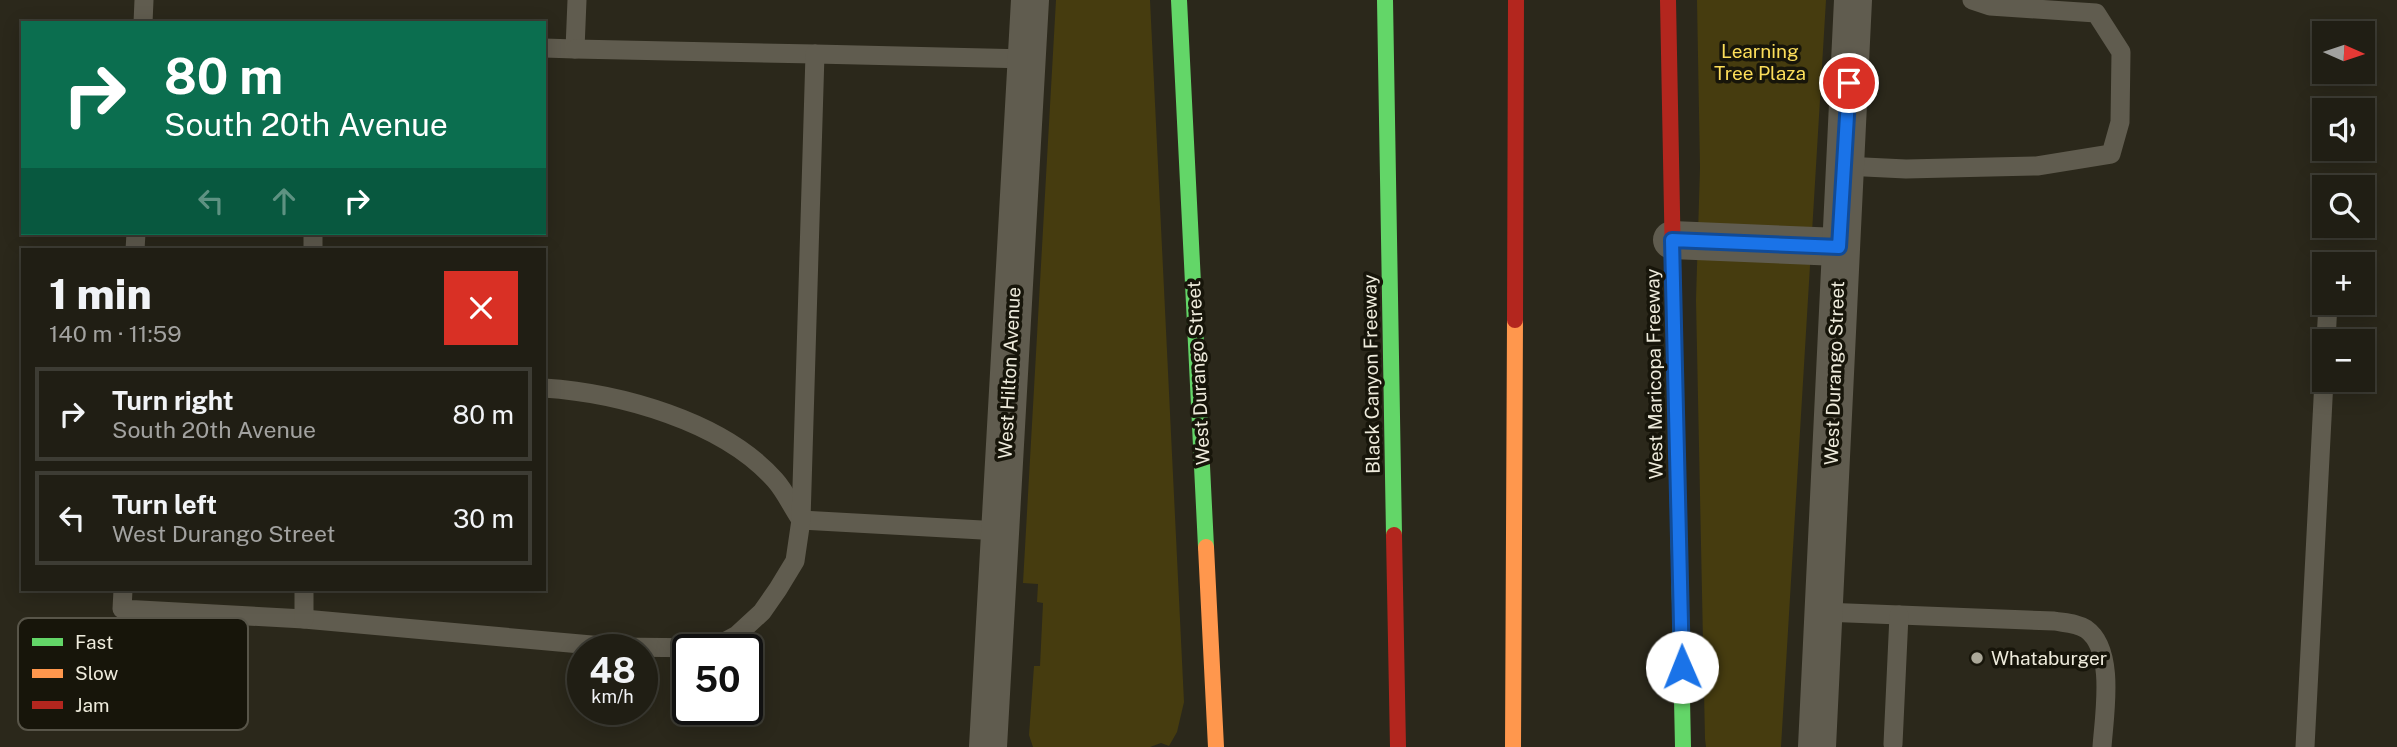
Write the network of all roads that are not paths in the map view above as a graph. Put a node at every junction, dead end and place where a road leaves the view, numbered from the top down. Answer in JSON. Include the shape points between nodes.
{"nodes":[{"id":1,"x":144,"y":0,"type":"edge"},
{"id":2,"x":577,"y":0,"type":"edge"},
{"id":3,"x":1030,"y":0,"type":"edge"},
{"id":4,"x":1180,"y":0,"type":"edge"},
{"id":5,"x":1385,"y":0,"type":"edge"},
{"id":6,"x":1516,"y":0,"type":"edge"},
{"id":7,"x":1668,"y":0,"type":"edge"},
{"id":8,"x":1853,"y":0,"type":"edge"},
{"id":9,"x":1972,"y":0,"type":"edge"},
{"id":10,"x":143,"y":21,"type":"edge"},
{"id":11,"x":546,"y":48,"type":"edge"},
{"id":12,"x":575,"y":49,"type":"junction"},
{"id":13,"x":815,"y":54,"type":"junction"},
{"id":14,"x":1027,"y":59,"type":"junction"},
{"id":15,"x":1844,"y":166,"type":"junction"},
{"id":16,"x":1672,"y":240,"type":"junction"},
{"id":17,"x":1839,"y":247,"type":"junction"},
{"id":18,"x":546,"y":388,"type":"edge"},
{"id":19,"x":2323,"y":392,"type":"edge"},
{"id":20,"x":801,"y":520,"type":"junction"},
{"id":21,"x":1000,"y":531,"type":"junction"},
{"id":22,"x":123,"y":591,"type":"edge"},
{"id":23,"x":304,"y":591,"type":"edge"},
{"id":24,"x":1823,"y":612,"type":"junction"},
{"id":25,"x":1899,"y":615,"type":"junction"},
{"id":26,"x":304,"y":619,"type":"junction"},
{"id":27,"x":1398,"y":742,"type":"edge"},
{"id":28,"x":1893,"y":744,"type":"dead end"},
{"id":29,"x":988,"y":747,"type":"edge"},
{"id":30,"x":1216,"y":747,"type":"edge"},
{"id":31,"x":1513,"y":747,"type":"edge"},
{"id":32,"x":1684,"y":747,"type":"edge"},
{"id":33,"x":1817,"y":747,"type":"edge"},
{"id":34,"x":2102,"y":747,"type":"edge"},
{"id":35,"x":2305,"y":747,"type":"edge"}],
"edges":[{"from":1,"to":10,"type":"lane"},
{"from":2,"to":12,"type":"lane"},
{"from":3,"to":14,"type":"street","name":"West Hilton Avenue"},
{"from":4,"to":30,"type":"main road","name":"West Durango Street"},
{"from":5,"to":27,"type":"main road","name":"Black Canyon Freeway"},
{"from":6,"to":31,"type":"main road"},
{"from":7,"to":16,"type":"main road","name":"West Maricopa Freeway"},
{"from":8,"to":15,"type":"street","name":"West Durango Street"},
{"from":9,"to":15,"type":"lane","via":[[1990,6],[2096,13],[2122,52],[2120,122],[2111,153],[2037,166]]},
{"from":11,"to":12,"type":"lane"},
{"from":12,"to":13,"type":"lane"},
{"from":13,"to":14,"type":"lane"},
{"from":13,"to":20,"type":"lane"},
{"from":14,"to":21,"type":"street","name":"West Hilton Avenue"},
{"from":15,"to":17,"type":"street","name":"West Durango Street"},
{"from":16,"to":17,"type":"street"},
{"from":16,"to":32,"type":"main road","name":"West Maricopa Freeway"},
{"from":17,"to":24,"type":"street","name":"West Durango Street"},
{"from":18,"to":20,"type":"lane","via":[[649,405],[708,432],[748,456],[775,480]]},
{"from":19,"to":35,"type":"lane"},
{"from":20,"to":21,"type":"lane"},
{"from":20,"to":26,"type":"lane","via":[[795,561],[773,597],[737,635],[713,648],[614,647]]},
{"from":21,"to":29,"type":"street","name":"West Hilton Avenue"},
{"from":22,"to":26,"type":"lane","via":[[122,609]]},
{"from":23,"to":26,"type":"lane"},
{"from":24,"to":25,"type":"lane"},
{"from":24,"to":33,"type":"street","name":"West Durango Street"},
{"from":25,"to":28,"type":"lane"},
{"from":25,"to":34,"type":"lane","via":[[2054,621],[2086,629],[2099,646],[2106,667]]}]}
